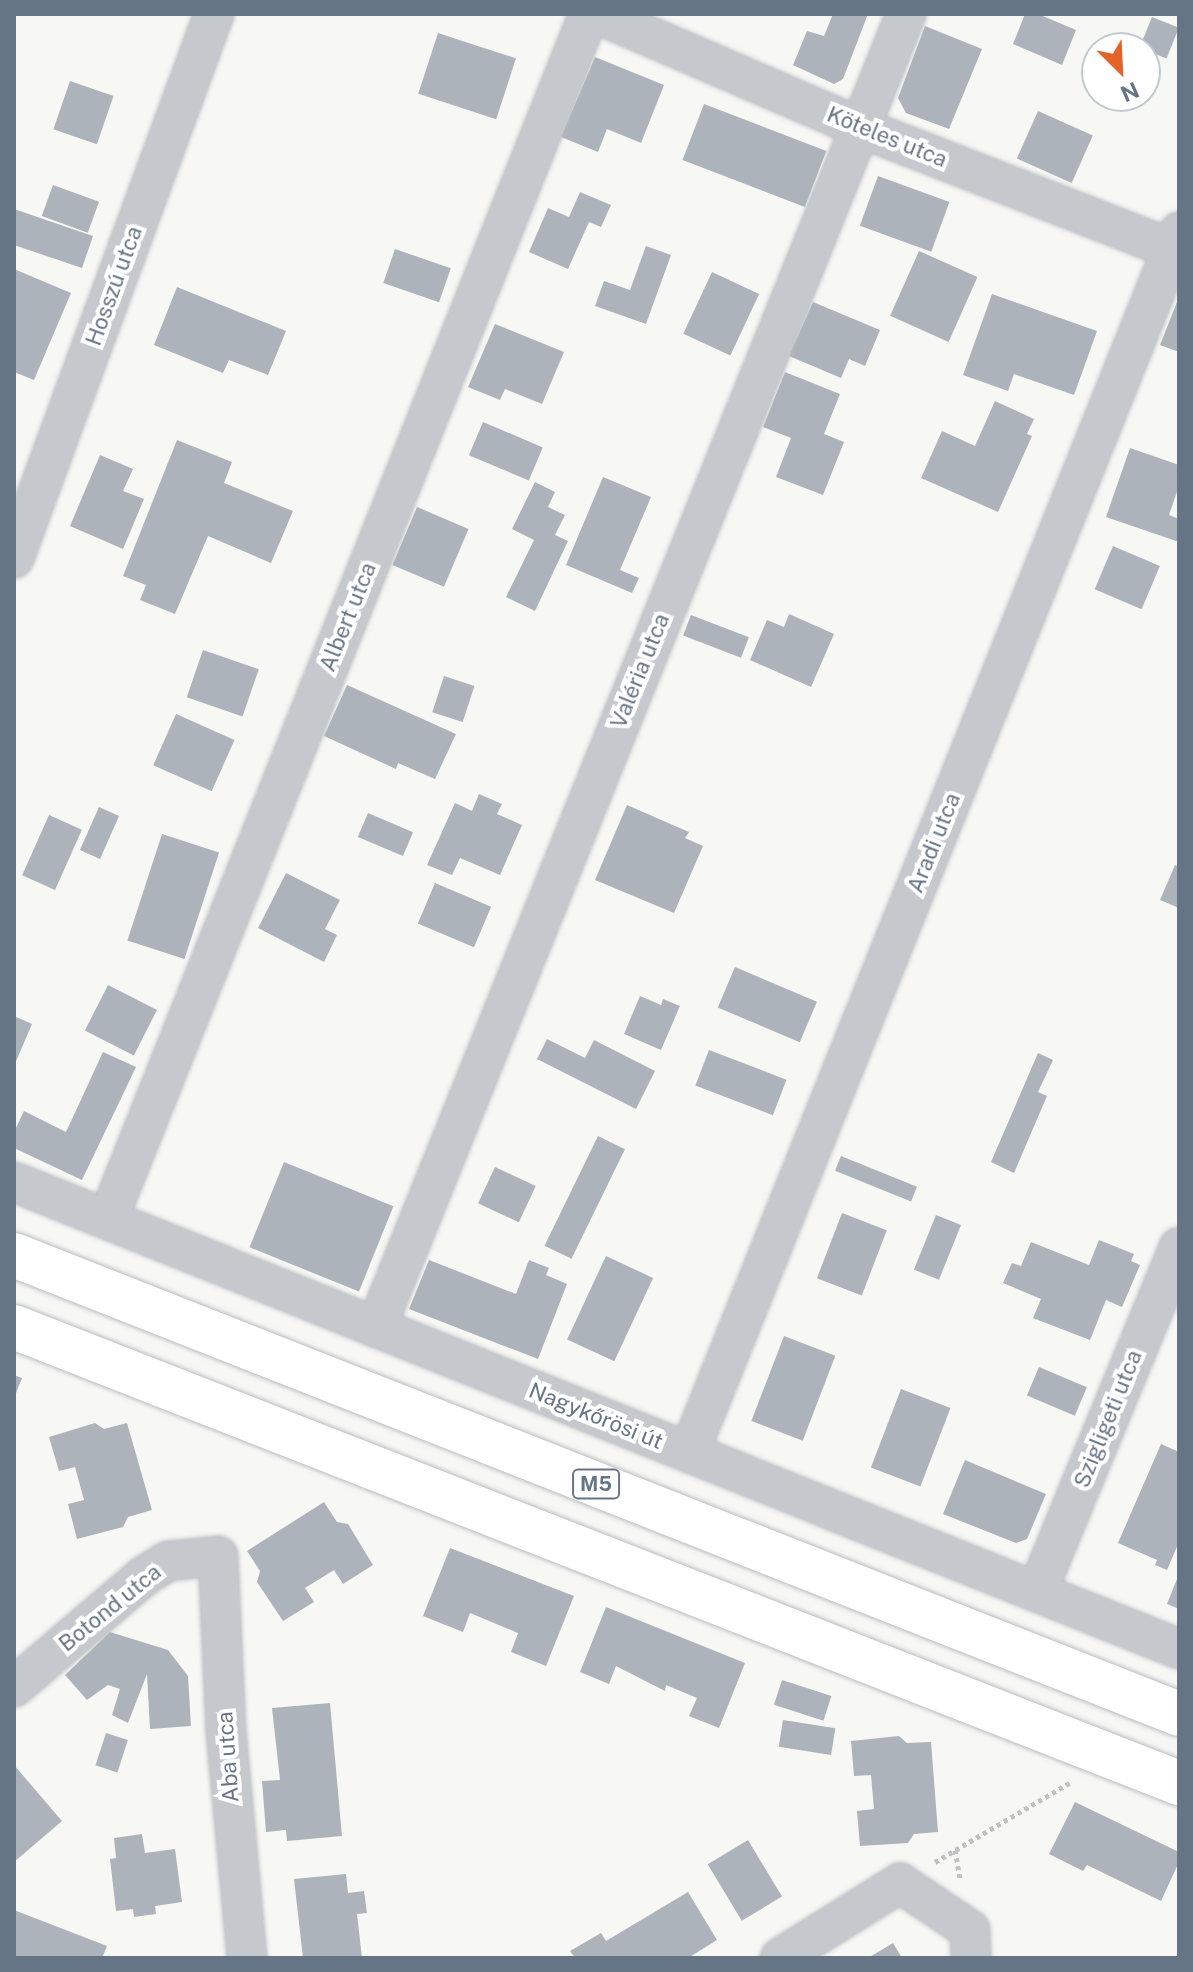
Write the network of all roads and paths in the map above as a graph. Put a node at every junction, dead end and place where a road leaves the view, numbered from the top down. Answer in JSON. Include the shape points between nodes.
{"nodes":[{"id":1,"x":214,"y":14,"type":"edge"},
{"id":2,"x":589,"y":14,"type":"edge"},
{"id":3,"x":598,"y":14,"type":"edge"},
{"id":4,"x":906,"y":14,"type":"edge"},
{"id":5,"x":859,"y":127,"type":"junction"},
{"id":6,"x":1177,"y":244,"type":"edge"},
{"id":7,"x":14,"y":558,"type":"edge"},
{"id":8,"x":14,"y":1182,"type":"edge"},
{"id":9,"x":108,"y":1219,"type":"junction"},
{"id":10,"x":1179,"y":1247,"type":"edge"},
{"id":11,"x":14,"y":1255,"type":"edge"},
{"id":12,"x":14,"y":1327,"type":"edge"},
{"id":13,"x":376,"y":1328,"type":"junction"},
{"id":14,"x":689,"y":1453,"type":"junction"},
{"id":15,"x":218,"y":1556,"type":"joint"},
{"id":16,"x":1037,"y":1592,"type":"junction"},
{"id":17,"x":1179,"y":1649,"type":"edge"},
{"id":18,"x":14,"y":1687,"type":"edge"},
{"id":19,"x":1179,"y":1714,"type":"edge"},
{"id":20,"x":1072,"y":1781,"type":"dead end"},
{"id":21,"x":1179,"y":1783,"type":"edge"},
{"id":22,"x":900,"y":1883,"type":"junction"},
{"id":23,"x":247,"y":1958,"type":"edge"},
{"id":24,"x":780,"y":1958,"type":"edge"},
{"id":25,"x":971,"y":1958,"type":"edge"}],
"edges":[{"from":1,"to":7,"type":"street","name":"Hosszú utca"},
{"from":2,"to":9,"type":"street","name":"Albert utca"},
{"from":3,"to":5,"type":"street","name":"Köteles utca"},
{"from":4,"to":5,"type":"street","name":"Valéria utca"},
{"from":5,"to":6,"type":"street","name":"Köteles utca"},
{"from":5,"to":13,"type":"street","name":"Valéria utca"},
{"from":6,"to":14,"type":"street","name":"Aradi utca"},
{"from":8,"to":9,"type":"street","name":"Nagykőrösi út"},
{"from":9,"to":13,"type":"street","name":"Nagykőrösi út"},
{"from":10,"to":16,"type":"street","name":"Szigligeti utca"},
{"from":11,"to":19,"type":"main road","number":"M5"},
{"from":12,"to":21,"type":"main road"},
{"from":13,"to":14,"type":"street","name":"Nagykőrösi út"},
{"from":14,"to":16,"type":"street","name":"Nagykőrösi út"},
{"from":15,"to":18,"type":"street","name":"Botond utca","via":[[168,1561],[144,1576]]},
{"from":15,"to":23,"type":"street","name":"Aba utca","via":[[226,1731]]},
{"from":16,"to":17,"type":"street","name":"Nagykőrösi út"},
{"from":20,"to":22,"type":"path"},
{"from":22,"to":24,"type":"street"},
{"from":22,"to":25,"type":"street","via":[[970,1930]]}]}
